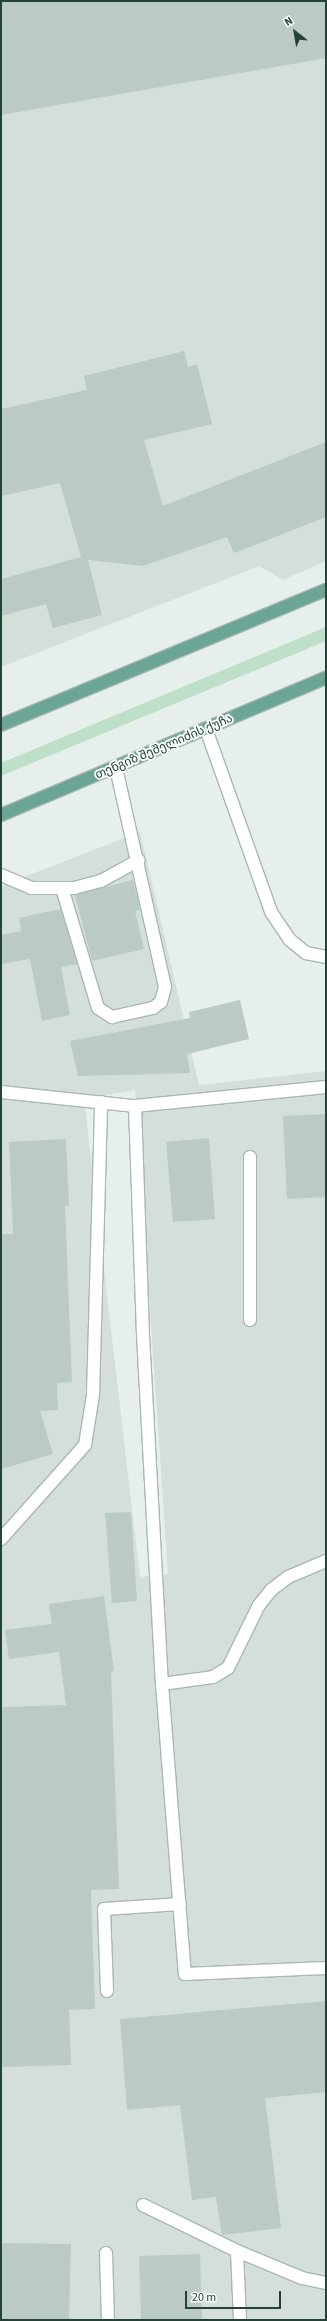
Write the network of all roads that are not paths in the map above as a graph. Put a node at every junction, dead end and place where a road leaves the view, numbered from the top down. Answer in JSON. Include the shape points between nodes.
{"nodes":[{"id":1,"x":326,"y":590,"type":"edge"},
{"id":2,"x":326,"y":678,"type":"edge"},
{"id":3,"x":1,"y":725,"type":"edge"},
{"id":4,"x":206,"y":729,"type":"junction"},
{"id":5,"x":116,"y":767,"type":"junction"},
{"id":6,"x":1,"y":815,"type":"edge"},
{"id":7,"x":139,"y":860,"type":"junction"},
{"id":8,"x":1,"y":876,"type":"edge"},
{"id":9,"x":62,"y":888,"type":"junction"},
{"id":10,"x":326,"y":957,"type":"edge"},
{"id":11,"x":326,"y":1087,"type":"edge"},
{"id":12,"x":1,"y":1092,"type":"edge"},
{"id":13,"x":101,"y":1102,"type":"junction"},
{"id":14,"x":135,"y":1106,"type":"junction"},
{"id":15,"x":250,"y":1157,"type":"dead end"},
{"id":16,"x":250,"y":1320,"type":"dead end"},
{"id":17,"x":1,"y":1539,"type":"edge"},
{"id":18,"x":326,"y":1561,"type":"edge"},
{"id":19,"x":162,"y":1684,"type":"junction"},
{"id":20,"x":180,"y":1904,"type":"junction"},
{"id":21,"x":326,"y":1968,"type":"edge"},
{"id":22,"x":107,"y":1991,"type":"dead end"},
{"id":23,"x":143,"y":2205,"type":"dead end"},
{"id":24,"x":237,"y":2251,"type":"junction"},
{"id":25,"x":106,"y":2253,"type":"dead end"},
{"id":26,"x":326,"y":2283,"type":"edge"},
{"id":27,"x":108,"y":2320,"type":"edge"},
{"id":28,"x":240,"y":2320,"type":"edge"}],
"edges":[{"from":1,"to":3,"type":"main road"},
{"from":2,"to":4,"type":"main road","name":"თენგიზ შეშელიძის ქუჩა"},
{"from":4,"to":5,"type":"main road","name":"თენგიზ შეშელიძის ქუჩა"},
{"from":4,"to":10,"type":"lane","via":[[271,912],[290,940],[306,953]]},
{"from":5,"to":6,"type":"main road","name":"თენგიზ შეშელიძის ქუჩა"},
{"from":5,"to":7,"type":"lane"},
{"from":7,"to":9,"type":"lane","via":[[101,881]]},
{"from":7,"to":9,"type":"lane","via":[[166,987],[161,1002],[153,1008],[112,1016],[98,1008]]},
{"from":8,"to":9,"type":"lane","via":[[31,888]]},
{"from":11,"to":14,"type":"lane"},
{"from":12,"to":13,"type":"lane"},
{"from":13,"to":14,"type":"lane"},
{"from":13,"to":17,"type":"lane","via":[[93,1395],[85,1445]]},
{"from":14,"to":19,"type":"lane","via":[[143,1335]]},
{"from":15,"to":16,"type":"lane"},
{"from":18,"to":19,"type":"lane","via":[[288,1577],[271,1590],[259,1605],[228,1668],[213,1677]]},
{"from":19,"to":20,"type":"lane"},
{"from":20,"to":21,"type":"lane","via":[[185,1974]]},
{"from":20,"to":22,"type":"lane","via":[[104,1909]]},
{"from":23,"to":24,"type":"lane"},
{"from":24,"to":26,"type":"lane","via":[[302,2278]]},
{"from":24,"to":28,"type":"lane"},
{"from":25,"to":27,"type":"lane"}]}
